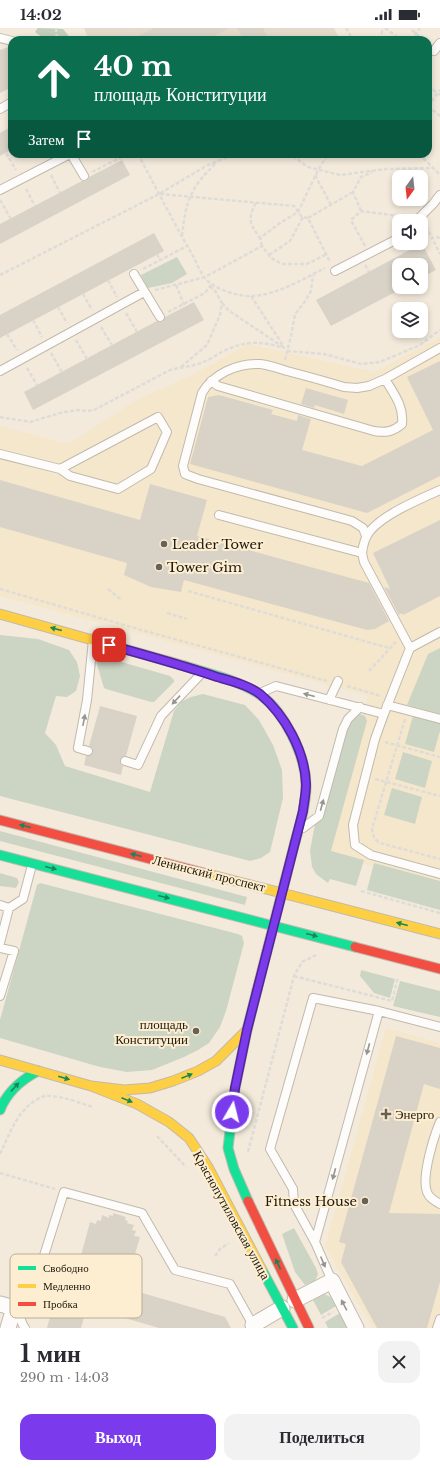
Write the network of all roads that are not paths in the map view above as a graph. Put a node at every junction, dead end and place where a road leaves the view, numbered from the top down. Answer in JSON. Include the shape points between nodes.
{"nodes":[{"id":1,"x":440,"y":43,"type":"edge"},
{"id":2,"x":434,"y":51,"type":"dead end"},
{"id":3,"x":63,"y":158,"type":"edge"},
{"id":4,"x":73,"y":158,"type":"edge"},
{"id":5,"x":84,"y":176,"type":"road end"},
{"id":6,"x":0,"y":190,"type":"edge"},
{"id":7,"x":440,"y":196,"type":"edge"},
{"id":8,"x":423,"y":214,"type":"edge"},
{"id":9,"x":392,"y":242,"type":"edge"},
{"id":10,"x":335,"y":271,"type":"dead end"},
{"id":11,"x":134,"y":274,"type":"road end"},
{"id":12,"x":144,"y":292,"type":"junction"},
{"id":13,"x":160,"y":317,"type":"road end"},
{"id":14,"x":440,"y":348,"type":"edge"},
{"id":15,"x":0,"y":371,"type":"edge"},
{"id":16,"x":385,"y":379,"type":"junction"},
{"id":17,"x":211,"y":381,"type":"junction"},
{"id":18,"x":0,"y":454,"type":"edge"},
{"id":19,"x":60,"y":469,"type":"junction"},
{"id":20,"x":440,"y":490,"type":"edge"},
{"id":21,"x":219,"y":515,"type":"dead end"},
{"id":22,"x":366,"y":536,"type":"junction"},
{"id":23,"x":362,"y":553,"type":"junction"},
{"id":24,"x":0,"y":614,"type":"edge"},
{"id":25,"x":440,"y":632,"type":"edge"},
{"id":26,"x":93,"y":640,"type":"junction"},
{"id":27,"x":410,"y":648,"type":"junction"},
{"id":28,"x":203,"y":672,"type":"junction"},
{"id":29,"x":338,"y":682,"type":"road end"},
{"id":30,"x":259,"y":693,"type":"junction"},
{"id":31,"x":329,"y":700,"type":"junction"},
{"id":32,"x":388,"y":705,"type":"junction"},
{"id":33,"x":360,"y":707,"type":"junction"},
{"id":34,"x":384,"y":714,"type":"junction"},
{"id":35,"x":440,"y":719,"type":"edge"},
{"id":36,"x":88,"y":751,"type":"dead end"},
{"id":37,"x":124,"y":761,"type":"dead end"},
{"id":38,"x":0,"y":820,"type":"edge"},
{"id":39,"x":297,"y":832,"type":"junction"},
{"id":40,"x":0,"y":855,"type":"edge"},
{"id":41,"x":32,"y":863,"type":"junction"},
{"id":42,"x":440,"y":874,"type":"edge"},
{"id":43,"x":282,"y":892,"type":"junction"},
{"id":44,"x":0,"y":905,"type":"edge"},
{"id":45,"x":9,"y":908,"type":"junction"},
{"id":46,"x":274,"y":926,"type":"junction"},
{"id":47,"x":440,"y":934,"type":"edge"},
{"id":48,"x":0,"y":943,"type":"edge"},
{"id":49,"x":0,"y":948,"type":"edge"},
{"id":50,"x":440,"y":968,"type":"edge"},
{"id":51,"x":0,"y":996,"type":"edge"},
{"id":52,"x":379,"y":1011,"type":"junction"},
{"id":53,"x":440,"y":1026,"type":"edge"},
{"id":54,"x":247,"y":1030,"type":"junction"},
{"id":55,"x":0,"y":1060,"type":"edge"},
{"id":56,"x":38,"y":1071,"type":"junction"},
{"id":57,"x":91,"y":1086,"type":"junction"},
{"id":58,"x":0,"y":1110,"type":"edge"},
{"id":59,"x":440,"y":1122,"type":"edge"},
{"id":60,"x":440,"y":1204,"type":"edge"},
{"id":61,"x":315,"y":1242,"type":"junction"},
{"id":62,"x":44,"y":1254,"type":"edge"},
{"id":63,"x":332,"y":1281,"type":"junction"},
{"id":64,"x":289,"y":1304,"type":"junction"},
{"id":65,"x":7,"y":1306,"type":"edge"},
{"id":66,"x":20,"y":1318,"type":"edge"},
{"id":67,"x":440,"y":1319,"type":"edge"},
{"id":68,"x":254,"y":1327,"type":"edge"},
{"id":69,"x":8,"y":1328,"type":"edge"},
{"id":70,"x":25,"y":1328,"type":"edge"},
{"id":71,"x":293,"y":1328,"type":"edge"},
{"id":72,"x":309,"y":1328,"type":"edge"},
{"id":73,"x":356,"y":1328,"type":"edge"},
{"id":74,"x":438,"y":1328,"type":"edge"}],
"edges":[{"from":1,"to":2,"type":"lane"},
{"from":3,"to":6,"type":"lane"},
{"from":4,"to":5,"type":"lane"},
{"from":7,"to":8,"type":"lane"},
{"from":9,"to":10,"type":"lane"},
{"from":11,"to":12,"type":"lane"},
{"from":12,"to":13,"type":"lane"},
{"from":12,"to":15,"type":"lane"},
{"from":14,"to":16,"type":"lane"},
{"from":16,"to":17,"type":"lane","via":[[369,386],[344,387],[260,364],[229,370]]},
{"from":16,"to":17,"type":"lane","via":[[401,406],[403,415],[402,424],[386,433],[292,408],[218,386]]},
{"from":17,"to":22,"type":"lane","via":[[202,393],[183,466],[185,474],[352,521],[363,528]]},
{"from":18,"to":19,"type":"lane"},
{"from":19,"to":19,"type":"lane","via":[[158,417],[167,432],[151,469],[118,489],[70,476]]},
{"from":20,"to":22,"type":"lane","via":[[399,510]]},
{"from":21,"to":23,"type":"lane"},
{"from":22,"to":23,"type":"lane"},
{"from":23,"to":27,"type":"lane","via":[[364,562]]},
{"from":26,"to":24,"type":"main road","one_way":true},
{"from":25,"to":27,"type":"lane"},
{"from":26,"to":28,"type":"main road"},
{"from":36,"to":26,"type":"lane","one_way":true,"via":[[78,748],[88,700]]},
{"from":27,"to":32,"type":"lane"},
{"from":28,"to":30,"type":"main road"},
{"from":28,"to":37,"type":"lane","one_way":true,"via":[[161,716],[138,765]]},
{"from":29,"to":31,"type":"lane"},
{"from":31,"to":30,"type":"lane","one_way":true,"via":[[276,686]]},
{"from":30,"to":39,"type":"main road","via":[[282,719],[301,754],[306,785]]},
{"from":31,"to":33,"type":"lane"},
{"from":32,"to":34,"type":"lane"},
{"from":32,"to":35,"type":"lane"},
{"from":33,"to":34,"type":"lane"},
{"from":39,"to":33,"type":"lane","one_way":true,"via":[[319,816],[343,729],[348,719]]},
{"from":34,"to":42,"type":"lane","via":[[375,739],[354,826],[355,845],[371,855]]},
{"from":43,"to":38,"type":"main road","name":"Ленинский проспект","one_way":true},
{"from":39,"to":43,"type":"main road"},
{"from":40,"to":41,"type":"main road"},
{"from":41,"to":45,"type":"lane","via":[[23,900]]},
{"from":41,"to":46,"type":"main road","one_way":true},
{"from":43,"to":46,"type":"main road"},
{"from":47,"to":43,"type":"main road","name":"Ленинский проспект","one_way":true},
{"from":44,"to":45,"type":"lane"},
{"from":45,"to":48,"type":"lane"},
{"from":46,"to":50,"type":"main road","one_way":true},
{"from":46,"to":54,"type":"main road"},
{"from":49,"to":51,"type":"lane","via":[[14,951]]},
{"from":52,"to":53,"type":"lane"},
{"from":52,"to":61,"type":"lane","one_way":true},
{"from":52,"to":61,"type":"lane","via":[[313,998],[270,1149],[293,1189],[298,1215]]},
{"from":57,"to":54,"type":"main road","one_way":true,"via":[[124,1090],[150,1088],[173,1081],[216,1061]]},
{"from":64,"to":54,"type":"main road","name":"Краснопутиловская улица","one_way":true,"via":[[234,1169],[228,1148],[235,1088]]},
{"from":55,"to":56,"type":"main road"},
{"from":56,"to":57,"type":"main road","one_way":true},
{"from":58,"to":56,"type":"main road","one_way":true,"via":[[4,1100],[19,1082]]},
{"from":57,"to":64,"type":"main road","name":"Краснопутиловская улица","one_way":true,"via":[[137,1104],[169,1122],[189,1138]]},
{"from":59,"to":60,"type":"lane","via":[[427,1166],[426,1182],[432,1200]]},
{"from":61,"to":63,"type":"lane","one_way":true},
{"from":62,"to":68,"type":"lane","via":[[64,1192],[142,1213],[175,1270],[230,1284]]},
{"from":63,"to":64,"type":"street"},
{"from":73,"to":63,"type":"street","one_way":true},
{"from":64,"to":68,"type":"street"},
{"from":64,"to":71,"type":"main road","name":"Краснопутиловская улица"},
{"from":64,"to":72,"type":"main road","name":"Краснопутиловская улица"},
{"from":65,"to":69,"type":"street"},
{"from":66,"to":70,"type":"lane"},
{"from":67,"to":74,"type":"lane"}]}
